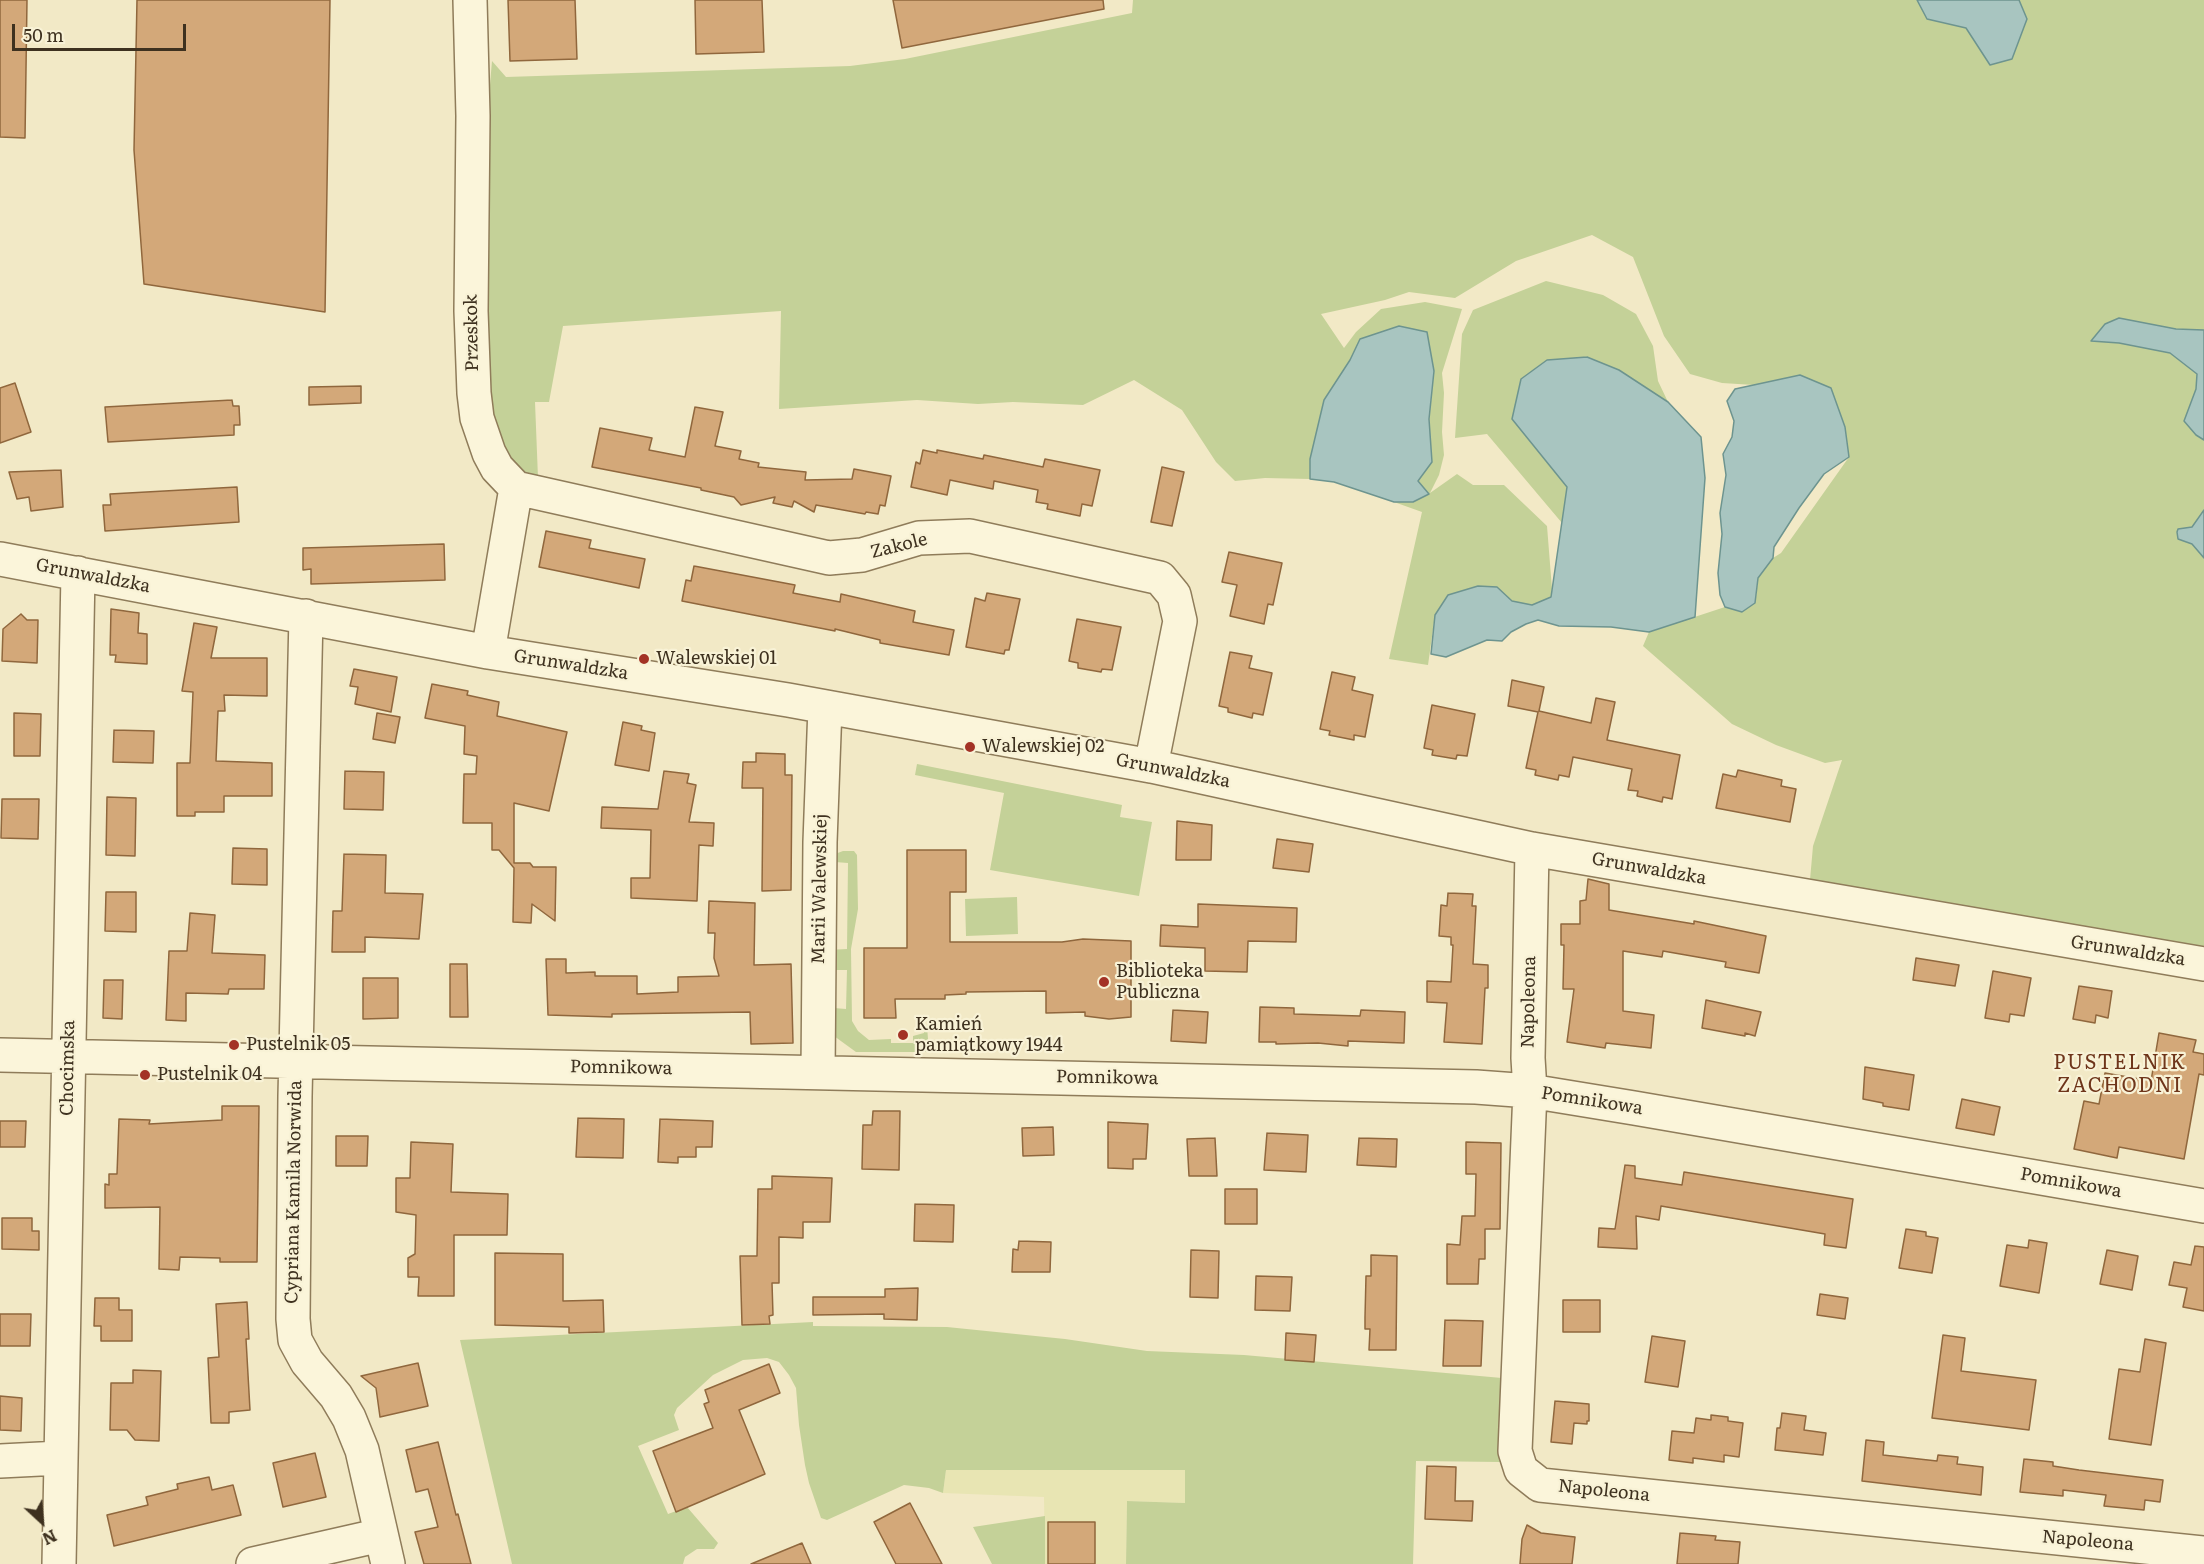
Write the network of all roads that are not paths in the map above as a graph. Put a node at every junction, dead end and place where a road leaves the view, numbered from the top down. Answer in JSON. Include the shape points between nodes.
{"nodes":[{"id":1,"x":470,"y":0,"type":"edge"},
{"id":2,"x":516,"y":488,"type":"junction"},
{"id":3,"x":0,"y":559,"type":"edge"},
{"id":4,"x":78,"y":573,"type":"junction"},
{"id":5,"x":306,"y":616,"type":"junction"},
{"id":6,"x":488,"y":652,"type":"junction"},
{"id":7,"x":825,"y":707,"type":"junction"},
{"id":8,"x":1151,"y":766,"type":"junction"},
{"id":9,"x":1532,"y":849,"type":"junction"},
{"id":10,"x":2204,"y":964,"type":"edge"},
{"id":11,"x":0,"y":1055,"type":"edge"},
{"id":12,"x":67,"y":1057,"type":"junction"},
{"id":13,"x":296,"y":1061,"type":"junction"},
{"id":14,"x":819,"y":1072,"type":"junction"},
{"id":15,"x":1530,"y":1091,"type":"junction"},
{"id":16,"x":2204,"y":1206,"type":"edge"},
{"id":17,"x":60,"y":1458,"type":"junction"},
{"id":18,"x":0,"y":1461,"type":"edge"},
{"id":19,"x":385,"y":1550,"type":"edge"},
{"id":20,"x":2204,"y":1553,"type":"edge"},
{"id":21,"x":59,"y":1564,"type":"edge"},
{"id":22,"x":253,"y":1564,"type":"edge"}],
"edges":[{"from":1,"to":2,"type":"street","name":"Przeskok","via":[[474,393],[486,446],[497,468]]},
{"from":2,"to":6,"type":"street"},
{"from":2,"to":8,"type":"street","name":"Zakole","via":[[829,558],[862,555],[919,538],[970,536],[1160,578],[1174,594],[1180,621]]},
{"from":3,"to":4,"type":"street","name":"Grunwaldzka"},
{"from":4,"to":5,"type":"street","name":"Grunwaldzka"},
{"from":4,"to":12,"type":"street","name":"Chocimska"},
{"from":5,"to":6,"type":"street","name":"Grunwaldzka"},
{"from":5,"to":13,"type":"street","name":"Cypriana Kamila Norwida"},
{"from":6,"to":7,"type":"street","name":"Grunwaldzka"},
{"from":7,"to":8,"type":"street","name":"Grunwaldzka"},
{"from":7,"to":14,"type":"street","name":"Marii Walewskiej"},
{"from":8,"to":9,"type":"street","name":"Grunwaldzka"},
{"from":9,"to":10,"type":"street","name":"Grunwaldzka"},
{"from":9,"to":15,"type":"street","name":"Napoleona"},
{"from":11,"to":12,"type":"street","name":"Pomnikowa"},
{"from":12,"to":13,"type":"street","name":"Pomnikowa"},
{"from":12,"to":17,"type":"street","name":"Chocimska"},
{"from":13,"to":14,"type":"street","name":"Pomnikowa"},
{"from":13,"to":19,"type":"street","name":"Cypriana Kamila Norwida","via":[[295,1340],[349,1418],[362,1450]]},
{"from":14,"to":15,"type":"street","name":"Pomnikowa"},
{"from":15,"to":16,"type":"street","name":"Pomnikowa"},
{"from":15,"to":20,"type":"street","name":"Napoleona","via":[[1515,1451],[1521,1470],[1540,1485]]},
{"from":17,"to":18,"type":"street"},
{"from":17,"to":21,"type":"street","name":"Chocimska"},
{"from":19,"to":22,"type":"street"}]}
